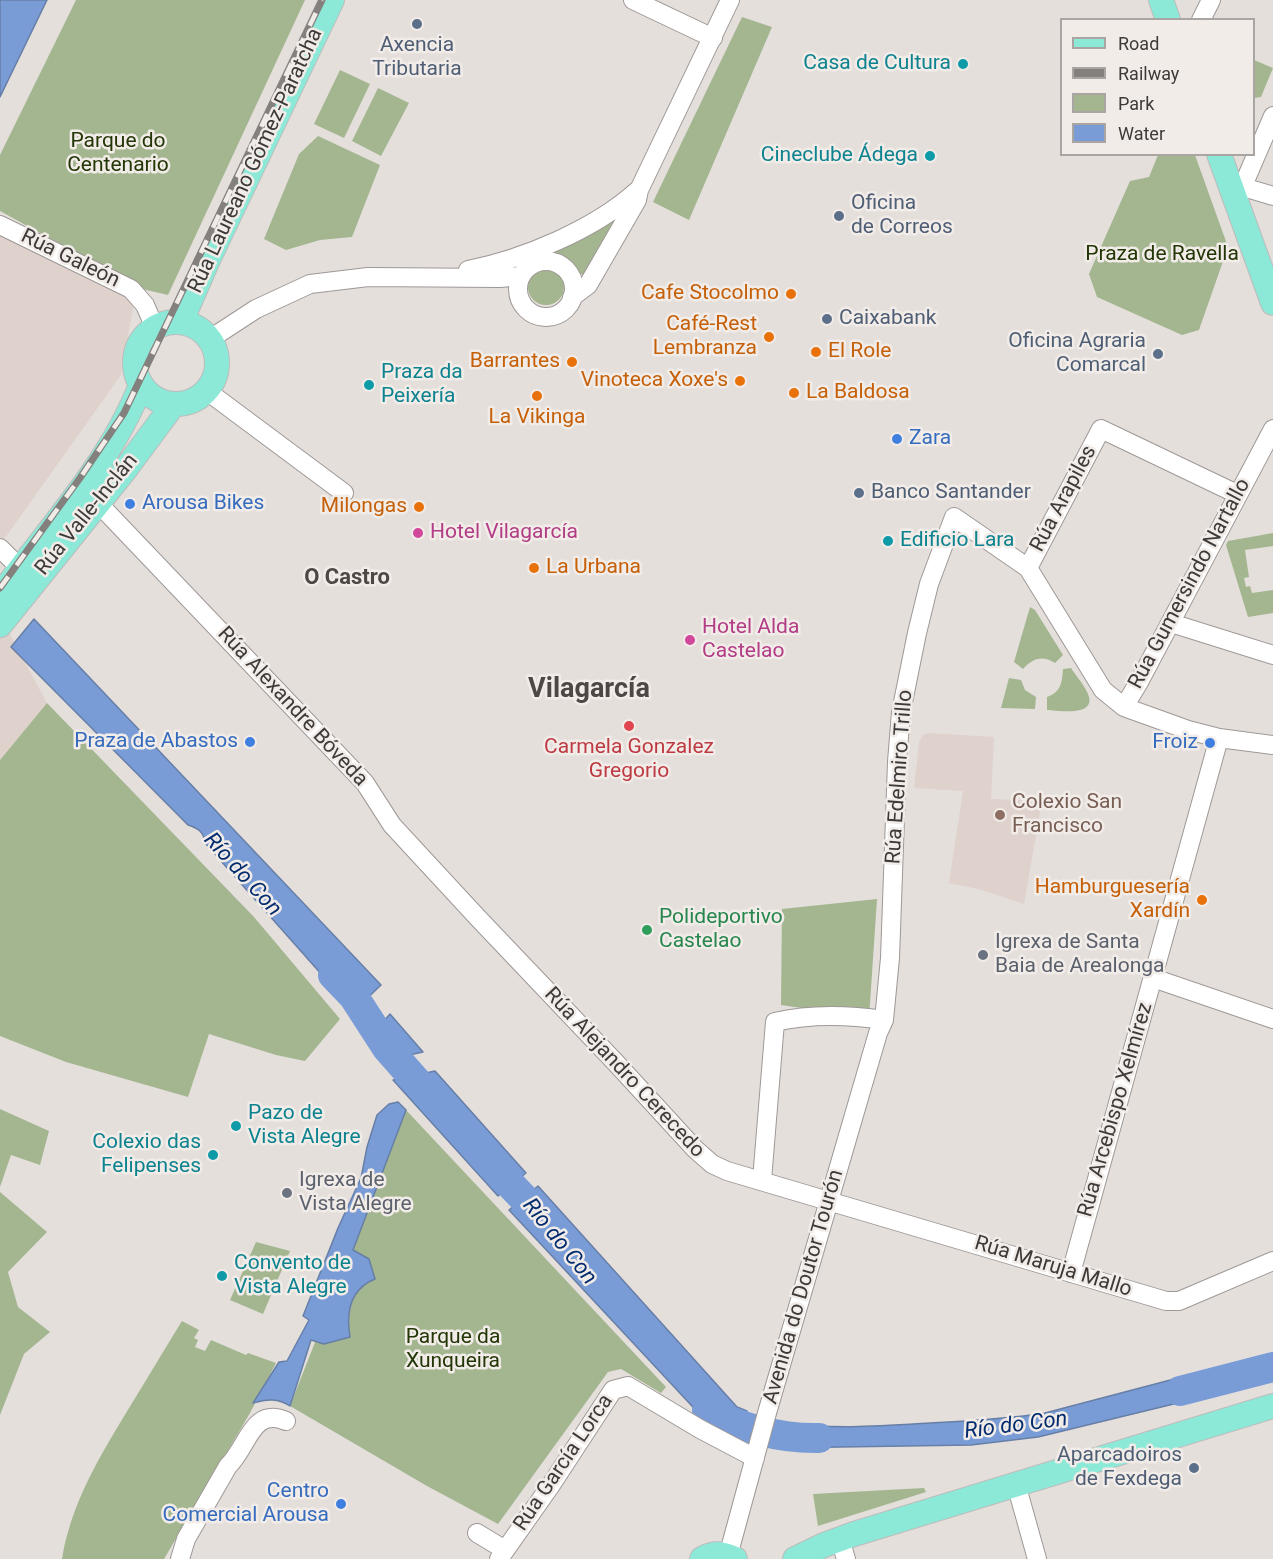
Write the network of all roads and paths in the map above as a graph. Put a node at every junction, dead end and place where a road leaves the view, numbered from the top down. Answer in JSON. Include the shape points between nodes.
{"nodes":[{"id":1,"x":332,"y":0,"type":"edge"},
{"id":2,"x":633,"y":0,"type":"edge"},
{"id":3,"x":730,"y":0,"type":"edge"},
{"id":4,"x":1161,"y":0,"type":"edge"},
{"id":5,"x":1211,"y":0,"type":"edge"},
{"id":6,"x":1167,"y":18,"type":"edge"},
{"id":7,"x":1202,"y":18,"type":"edge"},
{"id":8,"x":713,"y":38,"type":"junction"},
{"id":9,"x":1273,"y":116,"type":"edge"},
{"id":10,"x":1220,"y":156,"type":"edge"},
{"id":11,"x":639,"y":190,"type":"junction"},
{"id":12,"x":1239,"y":194,"type":"junction"},
{"id":13,"x":1273,"y":196,"type":"edge"},
{"id":14,"x":621,"y":204,"type":"junction"},
{"id":15,"x":0,"y":225,"type":"edge"},
{"id":16,"x":620,"y":230,"type":"junction"},
{"id":17,"x":555,"y":242,"type":"junction"},
{"id":18,"x":506,"y":261,"type":"junction"},
{"id":19,"x":527,"y":270,"type":"junction"},
{"id":20,"x":439,"y":276,"type":"junction"},
{"id":21,"x":572,"y":297,"type":"junction"},
{"id":22,"x":1273,"y":303,"type":"edge"},
{"id":23,"x":181,"y":322,"type":"junction"},
{"id":24,"x":155,"y":328,"type":"junction"},
{"id":25,"x":210,"y":339,"type":"junction"},
{"id":26,"x":141,"y":385,"type":"junction"},
{"id":27,"x":207,"y":392,"type":"junction"},
{"id":28,"x":173,"y":405,"type":"junction"},
{"id":29,"x":1273,"y":429,"type":"edge"},
{"id":30,"x":344,"y":493,"type":"dead end"},
{"id":31,"x":1237,"y":494,"type":"junction"},
{"id":32,"x":99,"y":503,"type":"junction"},
{"id":33,"x":0,"y":548,"type":"edge"},
{"id":34,"x":20,"y":568,"type":"junction"},
{"id":35,"x":1028,"y":568,"type":"junction"},
{"id":36,"x":0,"y":596,"type":"edge"},
{"id":37,"x":1171,"y":622,"type":"junction"},
{"id":38,"x":0,"y":625,"type":"edge"},
{"id":39,"x":1273,"y":655,"type":"edge"},
{"id":40,"x":1124,"y":707,"type":"junction"},
{"id":41,"x":1219,"y":738,"type":"junction"},
{"id":42,"x":1273,"y":745,"type":"edge"},
{"id":43,"x":478,"y":918,"type":"joint"},
{"id":44,"x":1153,"y":978,"type":"junction"},
{"id":45,"x":1273,"y":1019,"type":"edge"},
{"id":46,"x":884,"y":1020,"type":"junction"},
{"id":47,"x":762,"y":1180,"type":"junction"},
{"id":48,"x":829,"y":1200,"type":"junction"},
{"id":49,"x":1273,"y":1261,"type":"edge"},
{"id":50,"x":1071,"y":1273,"type":"junction"},
{"id":51,"x":1273,"y":1406,"type":"edge"},
{"id":52,"x":286,"y":1421,"type":"dead end"},
{"id":53,"x":756,"y":1454,"type":"junction"},
{"id":54,"x":1016,"y":1484,"type":"junction"},
{"id":55,"x":477,"y":1533,"type":"dead end"},
{"id":56,"x":843,"y":1549,"type":"edge"},
{"id":57,"x":502,"y":1554,"type":"edge"},
{"id":58,"x":731,"y":1557,"type":"edge"},
{"id":59,"x":180,"y":1559,"type":"edge"},
{"id":60,"x":702,"y":1559,"type":"edge"},
{"id":61,"x":795,"y":1559,"type":"edge"},
{"id":62,"x":1037,"y":1559,"type":"edge"}],
"edges":[{"from":1,"to":23,"type":"main road","name":"Rúa Laureano Gómez-Paratcha"},
{"from":2,"to":8,"type":"street"},
{"from":3,"to":8,"type":"street"},
{"from":4,"to":6,"type":"main road"},
{"from":5,"to":7,"type":"street"},
{"from":8,"to":11,"type":"street"},
{"from":9,"to":12,"type":"street"},
{"from":10,"to":12,"type":"main road"},
{"from":11,"to":14,"type":"street"},
{"from":11,"to":16,"type":"street"},
{"from":12,"to":13,"type":"street"},
{"from":12,"to":22,"type":"main road"},
{"from":14,"to":16,"type":"street","via":[[624,211]]},
{"from":14,"to":17,"type":"street"},
{"from":15,"to":24,"type":"street","name":"Rúa Galeón","via":[[131,289],[145,305]]},
{"from":16,"to":21,"type":"street","via":[[588,285]]},
{"from":17,"to":18,"type":"street"},
{"from":17,"to":19,"type":"street"},
{"from":18,"to":19,"type":"street","via":[[521,261]]},
{"from":18,"to":20,"type":"street"},
{"from":19,"to":20,"type":"street","via":[[500,278]]},
{"from":19,"to":21,"type":"street","via":[[549,261],[564,268],[572,281]]},
{"from":19,"to":21,"type":"street","via":[[518,292],[520,301],[531,313],[556,315]]},
{"from":20,"to":25,"type":"street","via":[[368,277],[310,284],[256,309]]},
{"from":23,"to":24,"type":"main road"},
{"from":23,"to":25,"type":"main road","via":[[194,326]]},
{"from":24,"to":26,"type":"main road","via":[[142,340],[136,356]]},
{"from":25,"to":27,"type":"main road","via":[[218,366]]},
{"from":26,"to":28,"type":"main road","via":[[154,399]]},
{"from":26,"to":34,"type":"main road","name":"Rúa Valle-Inclán","via":[[123,427]]},
{"from":27,"to":28,"type":"main road","via":[[192,402]]},
{"from":27,"to":30,"type":"street"},
{"from":28,"to":32,"type":"main road","name":"Rúa Valle-Inclán"},
{"from":29,"to":31,"type":"street","name":"Rúa Gumersindo Nartallo"},
{"from":31,"to":35,"type":"street","name":"Rúa Arapiles","via":[[1101,429]]},
{"from":31,"to":37,"type":"street","name":"Rúa Gumersindo Nartallo"},
{"from":32,"to":38,"type":"main road","name":"Rúa Valle-Inclán"},
{"from":32,"to":43,"type":"street","name":"Rúa Alexandre Bóveda","via":[[365,783],[392,825]]},
{"from":33,"to":34,"type":"street"},
{"from":34,"to":36,"type":"main road","name":"Rúa Valle-Inclán"},
{"from":35,"to":40,"type":"street","via":[[1102,690]]},
{"from":35,"to":46,"type":"street","name":"Rúa Edelmiro Trillo","via":[[954,517],[929,584],[906,684],[897,756]]},
{"from":37,"to":39,"type":"street"},
{"from":37,"to":40,"type":"street","name":"Rúa Gumersindo Nartallo"},
{"from":40,"to":41,"type":"street"},
{"from":41,"to":42,"type":"street"},
{"from":41,"to":44,"type":"street","name":"Rúa Arcebispo Xelmírez"},
{"from":43,"to":47,"type":"street","name":"Rúa Alejandro Cerecedo","via":[[705,1159],[718,1168]]},
{"from":44,"to":45,"type":"street"},
{"from":44,"to":50,"type":"street","name":"Rúa Arcebispo Xelmírez"},
{"from":46,"to":47,"type":"street","via":[[829,1017],[775,1022]]},
{"from":46,"to":48,"type":"street","name":"Avenida do Doutor Tourón"},
{"from":47,"to":48,"type":"street","name":"Rúa Alejandro Cerecedo"},
{"from":48,"to":50,"type":"street","name":"Rúa Maruja Mallo"},
{"from":48,"to":53,"type":"street","name":"Avenida do Doutor Tourón"},
{"from":49,"to":50,"type":"street","name":"Rúa Maruja Mallo","via":[[1173,1302]]},
{"from":51,"to":54,"type":"main road"},
{"from":52,"to":59,"type":"street","via":[[275,1416],[265,1418],[253,1429],[186,1539]]},
{"from":53,"to":57,"type":"street","name":"Rúa García Lorca","via":[[700,1429],[628,1386],[613,1390]]},
{"from":53,"to":58,"type":"street","name":"Avenida do Doutor Tourón"},
{"from":54,"to":56,"type":"main road"},
{"from":54,"to":62,"type":"street"},
{"from":55,"to":57,"type":"street","name":"Rúa García Lorca"},
{"from":56,"to":61,"type":"main road"},
{"from":58,"to":60,"type":"main road","via":[[712,1554]]}]}
